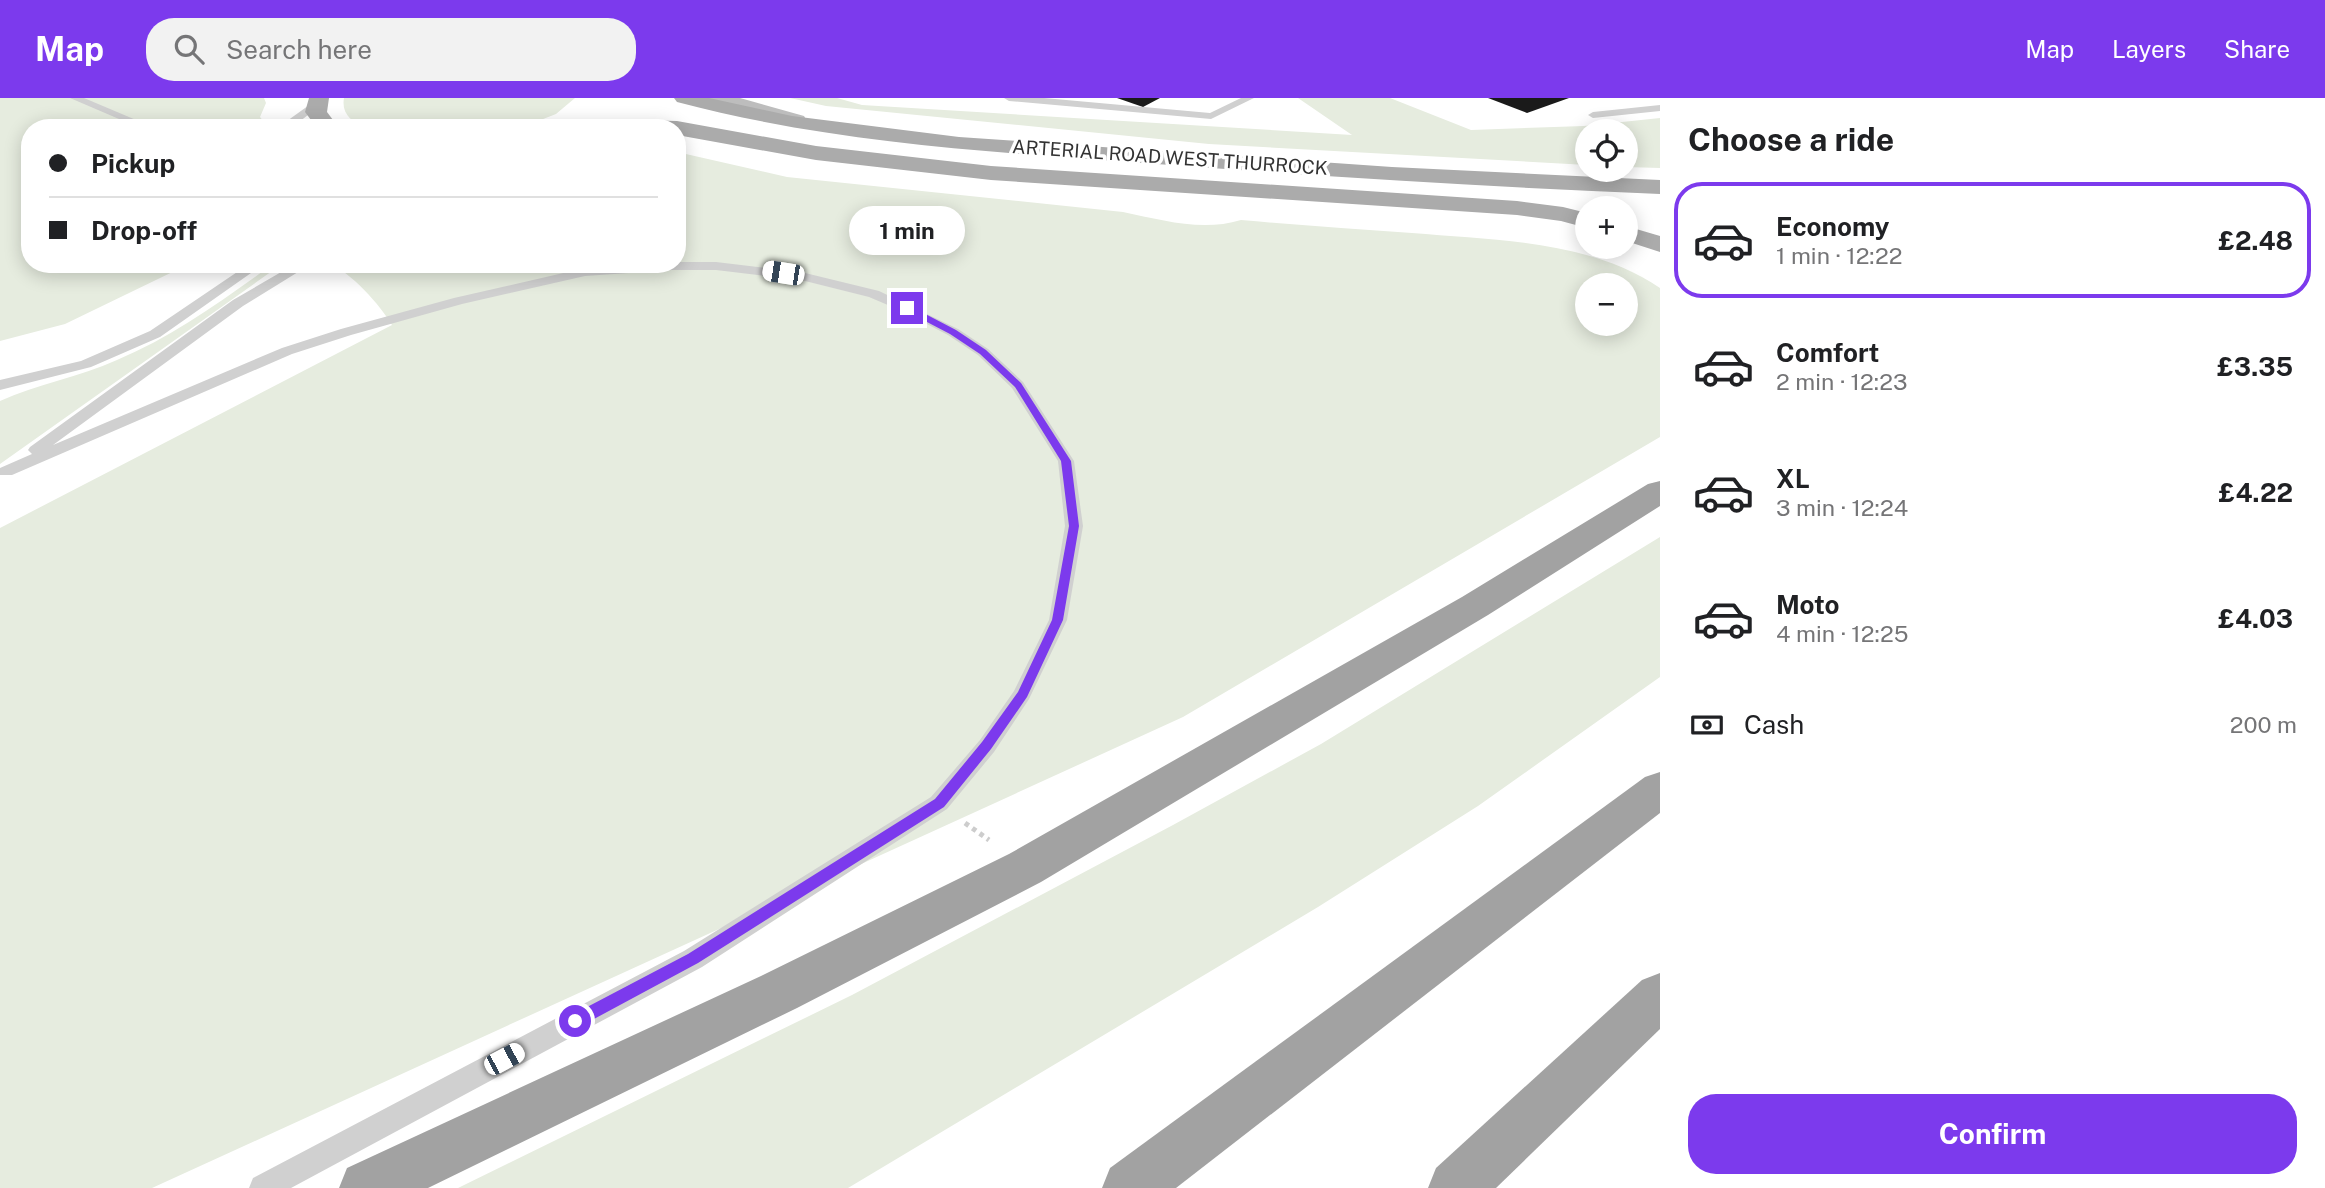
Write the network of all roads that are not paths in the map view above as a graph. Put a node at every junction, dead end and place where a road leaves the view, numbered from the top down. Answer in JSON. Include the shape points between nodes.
{"nodes":[{"id":1,"x":75,"y":98,"type":"edge"},
{"id":2,"x":684,"y":98,"type":"edge"},
{"id":3,"x":718,"y":98,"type":"edge"},
{"id":4,"x":1009,"y":98,"type":"edge"},
{"id":5,"x":1249,"y":98,"type":"edge"},
{"id":6,"x":315,"y":100,"type":"edge"},
{"id":7,"x":597,"y":105,"type":"dead end"},
{"id":8,"x":1660,"y":108,"type":"edge"},
{"id":9,"x":1593,"y":115,"type":"dead end"},
{"id":10,"x":128,"y":119,"type":"edge"},
{"id":11,"x":295,"y":119,"type":"edge"},
{"id":12,"x":319,"y":119,"type":"edge"},
{"id":13,"x":577,"y":119,"type":"edge"},
{"id":14,"x":801,"y":123,"type":"junction"},
{"id":15,"x":686,"y":130,"type":"edge"},
{"id":16,"x":1660,"y":187,"type":"edge"},
{"id":17,"x":1575,"y":218,"type":"edge"},
{"id":18,"x":1638,"y":237,"type":"edge"},
{"id":19,"x":1660,"y":244,"type":"edge"},
{"id":20,"x":686,"y":266,"type":"edge"},
{"id":21,"x":245,"y":273,"type":"edge"},
{"id":22,"x":290,"y":273,"type":"edge"},
{"id":23,"x":581,"y":273,"type":"edge"},
{"id":24,"x":5,"y":385,"type":"edge"},
{"id":25,"x":3,"y":474,"type":"edge"},
{"id":26,"x":1660,"y":491,"type":"edge"},
{"id":27,"x":1660,"y":789,"type":"edge"},
{"id":28,"x":1660,"y":996,"type":"edge"},
{"id":29,"x":264,"y":1188,"type":"edge"},
{"id":30,"x":367,"y":1188,"type":"edge"},
{"id":31,"x":1130,"y":1188,"type":"edge"},
{"id":32,"x":1456,"y":1188,"type":"edge"}],
"edges":[{"from":1,"to":10,"type":"lane"},
{"from":2,"to":14,"type":"main road","name":"ARTERIAL ROAD WEST THURROCK"},
{"from":3,"to":14,"type":"main road"},
{"from":4,"to":5,"type":"lane","via":[[1211,116]]},
{"from":6,"to":11,"type":"lane"},
{"from":6,"to":12,"type":"main road"},
{"from":7,"to":13,"type":"main road"},
{"from":8,"to":9,"type":"lane"},
{"from":14,"to":16,"type":"main road","name":"ARTERIAL ROAD WEST THURROCK","via":[[1067,151]]},
{"from":15,"to":17,"type":"main road","name":"ARTERIAL ROAD WEST THURROCK","via":[[923,167],[1517,208]]},
{"from":18,"to":19,"type":"main road"},
{"from":20,"to":29,"type":"lane","via":[[801,276],[874,294],[942,326],[983,352],[1018,385],[1066,461],[1074,526],[1058,620],[1023,694],[939,803],[693,959]]},
{"from":21,"to":24,"type":"lane","via":[[155,334],[86,364]]},
{"from":22,"to":25,"type":"lane","via":[[238,303]]},
{"from":23,"to":25,"type":"lane","via":[[447,304],[288,351]]},
{"from":26,"to":30,"type":"highway","via":[[1475,606],[1025,868],[779,992]]},
{"from":27,"to":31,"type":"highway"},
{"from":28,"to":32,"type":"highway"}]}
